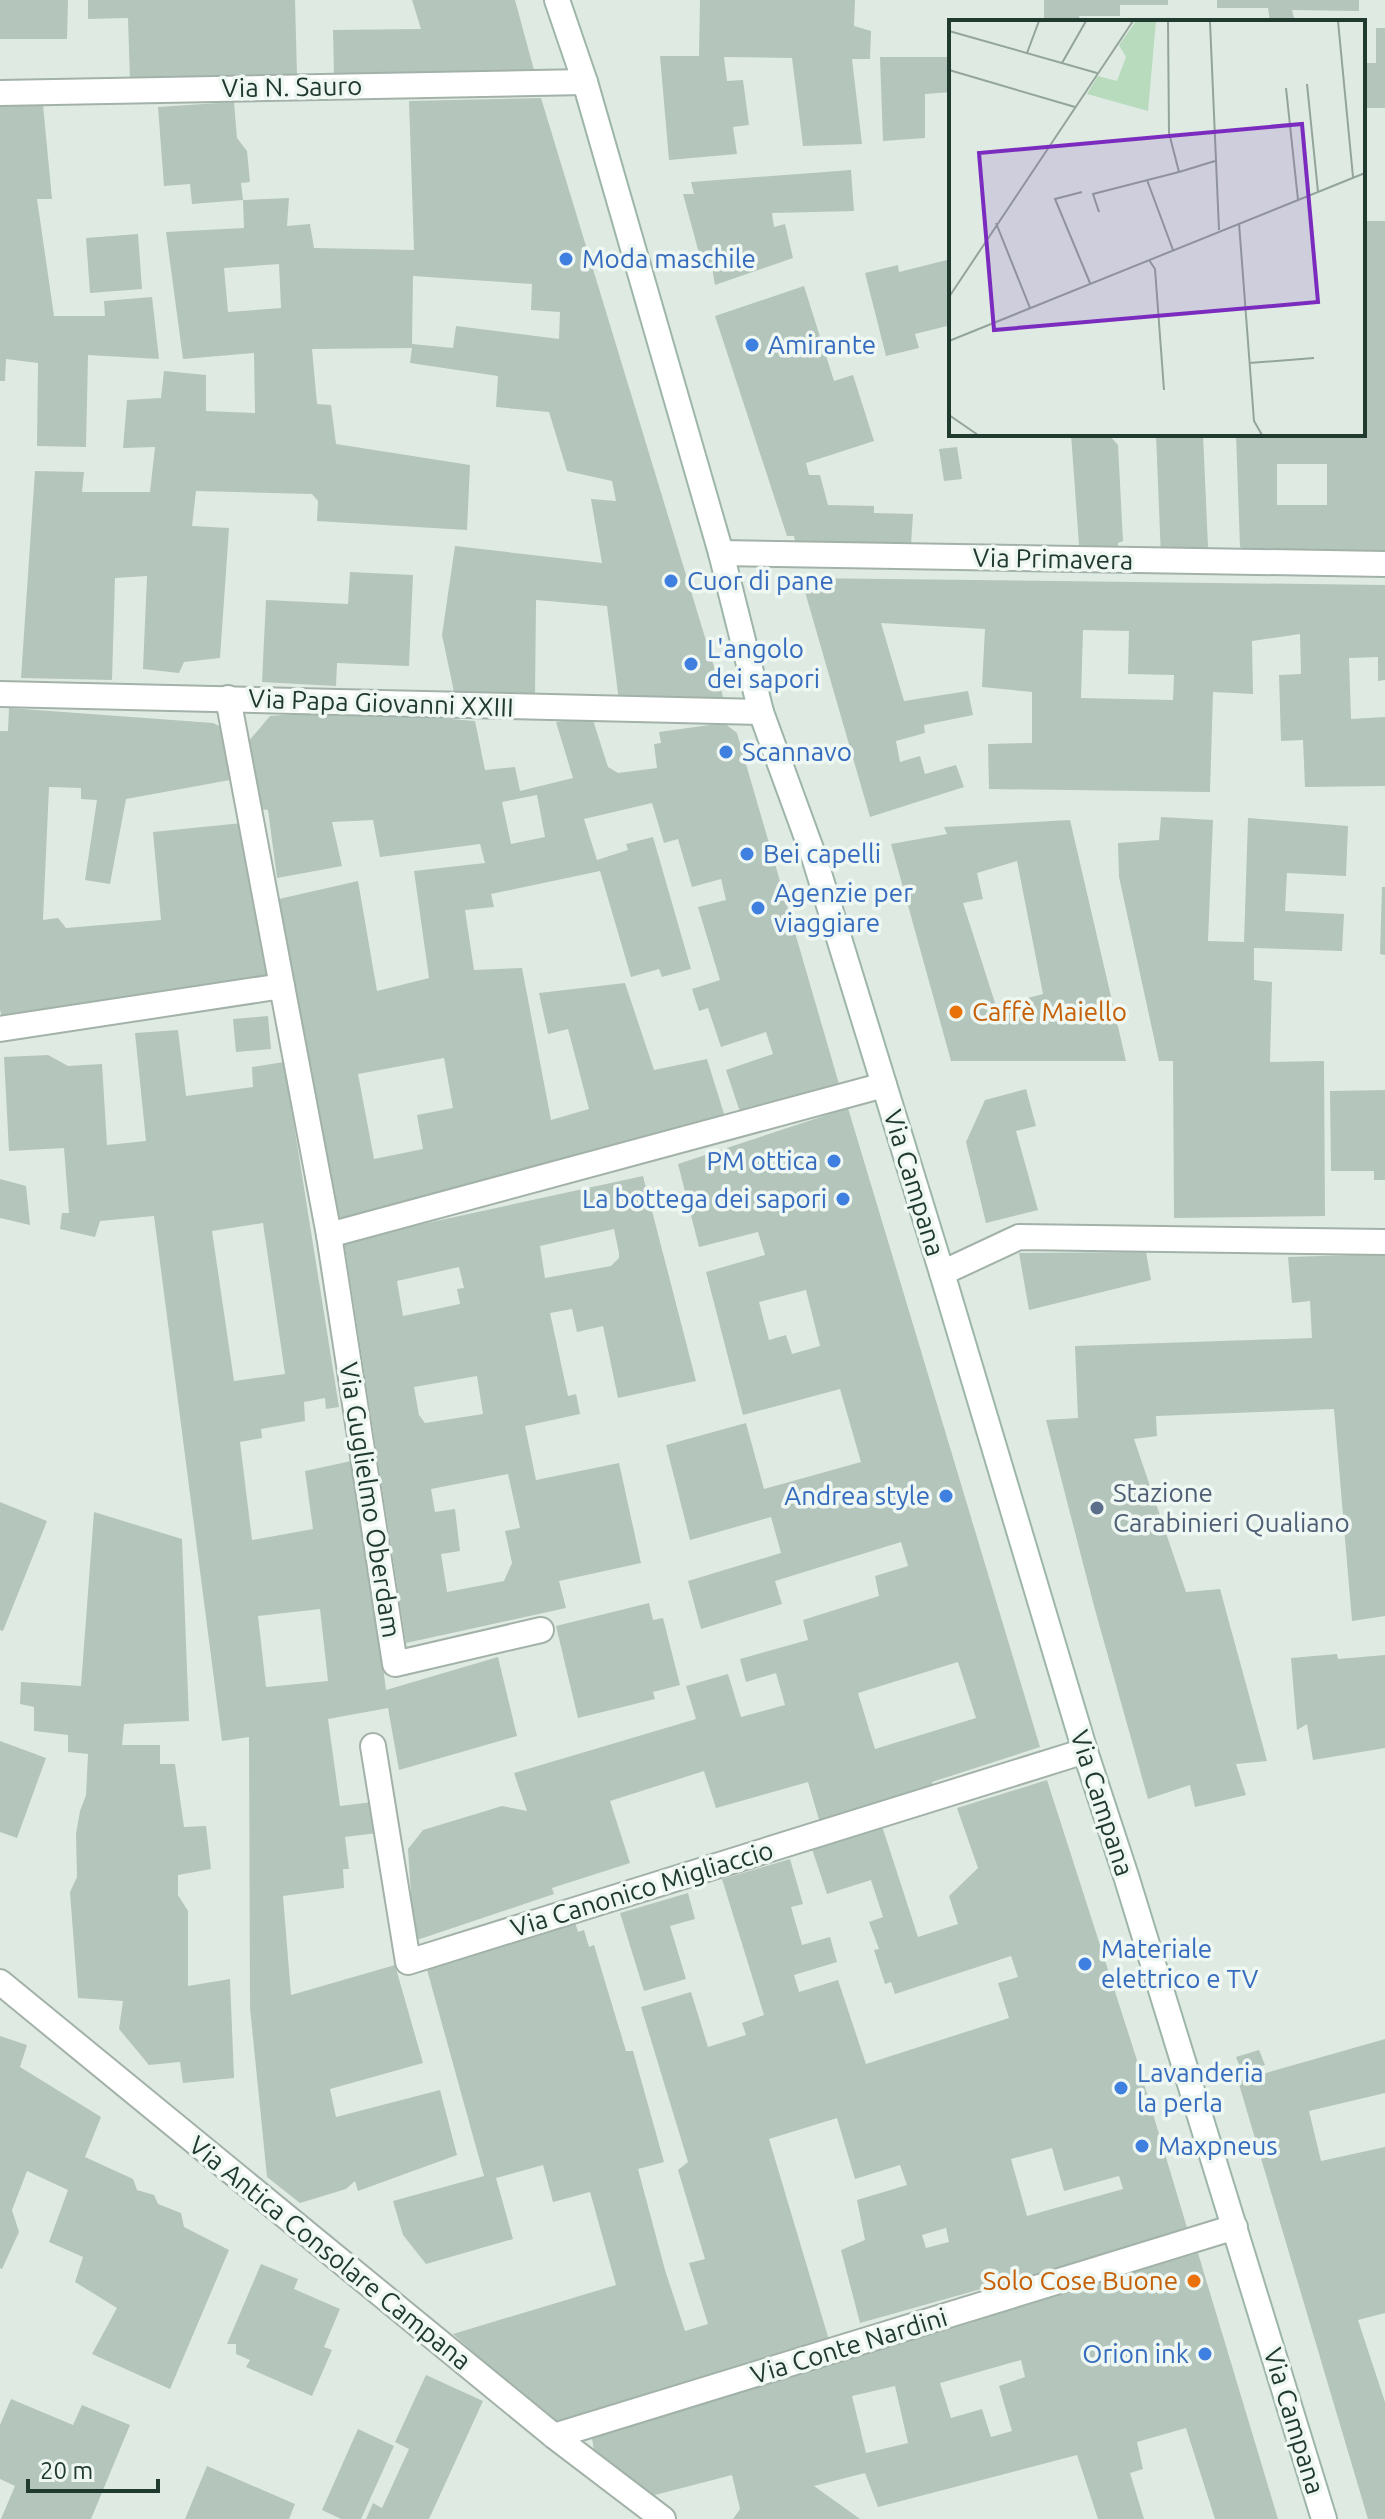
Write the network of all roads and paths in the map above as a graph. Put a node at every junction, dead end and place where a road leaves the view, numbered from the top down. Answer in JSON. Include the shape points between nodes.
{"nodes":[{"id":1,"x":557,"y":0,"type":"edge"},
{"id":2,"x":585,"y":82,"type":"junction"},
{"id":3,"x":0,"y":93,"type":"edge"},
{"id":4,"x":721,"y":553,"type":"junction"},
{"id":5,"x":1385,"y":564,"type":"edge"},
{"id":6,"x":0,"y":694,"type":"edge"},
{"id":7,"x":228,"y":698,"type":"junction"},
{"id":8,"x":761,"y":712,"type":"junction"},
{"id":9,"x":282,"y":986,"type":"junction"},
{"id":10,"x":0,"y":1029,"type":"edge"},
{"id":11,"x":884,"y":1085,"type":"junction"},
{"id":12,"x":329,"y":1235,"type":"junction"},
{"id":13,"x":1385,"y":1242,"type":"edge"},
{"id":14,"x":942,"y":1273,"type":"junction"},
{"id":15,"x":541,"y":1630,"type":"dead end"},
{"id":16,"x":373,"y":1746,"type":"dead end"},
{"id":17,"x":1085,"y":1751,"type":"junction"},
{"id":18,"x":0,"y":1982,"type":"edge"},
{"id":19,"x":1235,"y":2227,"type":"junction"},
{"id":20,"x":554,"y":2436,"type":"junction"},
{"id":21,"x":663,"y":2519,"type":"edge"},
{"id":22,"x":1324,"y":2519,"type":"edge"}],
"edges":[{"from":1,"to":2,"type":"street","name":"Via Campana"},
{"from":2,"to":3,"type":"street","name":"Via N. Sauro"},
{"from":2,"to":4,"type":"street","name":"Via Campana"},
{"from":4,"to":5,"type":"street","name":"Via Primavera"},
{"from":4,"to":8,"type":"street","name":"Via Campana"},
{"from":6,"to":7,"type":"street","name":"Via Papa Giovanni XXIII"},
{"from":7,"to":8,"type":"street","name":"Via Papa Giovanni XXIII"},
{"from":7,"to":9,"type":"street","name":"Via Guglielmo Oberdam"},
{"from":8,"to":11,"type":"street","name":"Via Campana","via":[[814,857]]},
{"from":9,"to":10,"type":"street"},
{"from":9,"to":12,"type":"street","name":"Via Guglielmo Oberdam"},
{"from":11,"to":12,"type":"street"},
{"from":11,"to":14,"type":"street","name":"Via Campana"},
{"from":12,"to":15,"type":"street","name":"Via Guglielmo Oberdam","via":[[395,1664]]},
{"from":13,"to":14,"type":"street","via":[[1019,1237]]},
{"from":14,"to":17,"type":"street","name":"Via Campana"},
{"from":16,"to":17,"type":"street","name":"Via Canonico Migliaccio","via":[[408,1962]]},
{"from":17,"to":19,"type":"street","name":"Via Campana"},
{"from":18,"to":20,"type":"street","name":"Via Antica Consolare Campana"},
{"from":19,"to":20,"type":"street","name":"Via Conte Nardini"},
{"from":19,"to":22,"type":"street","name":"Via Campana"},
{"from":20,"to":21,"type":"street","name":"Via Antica Consolare Campana"}]}
